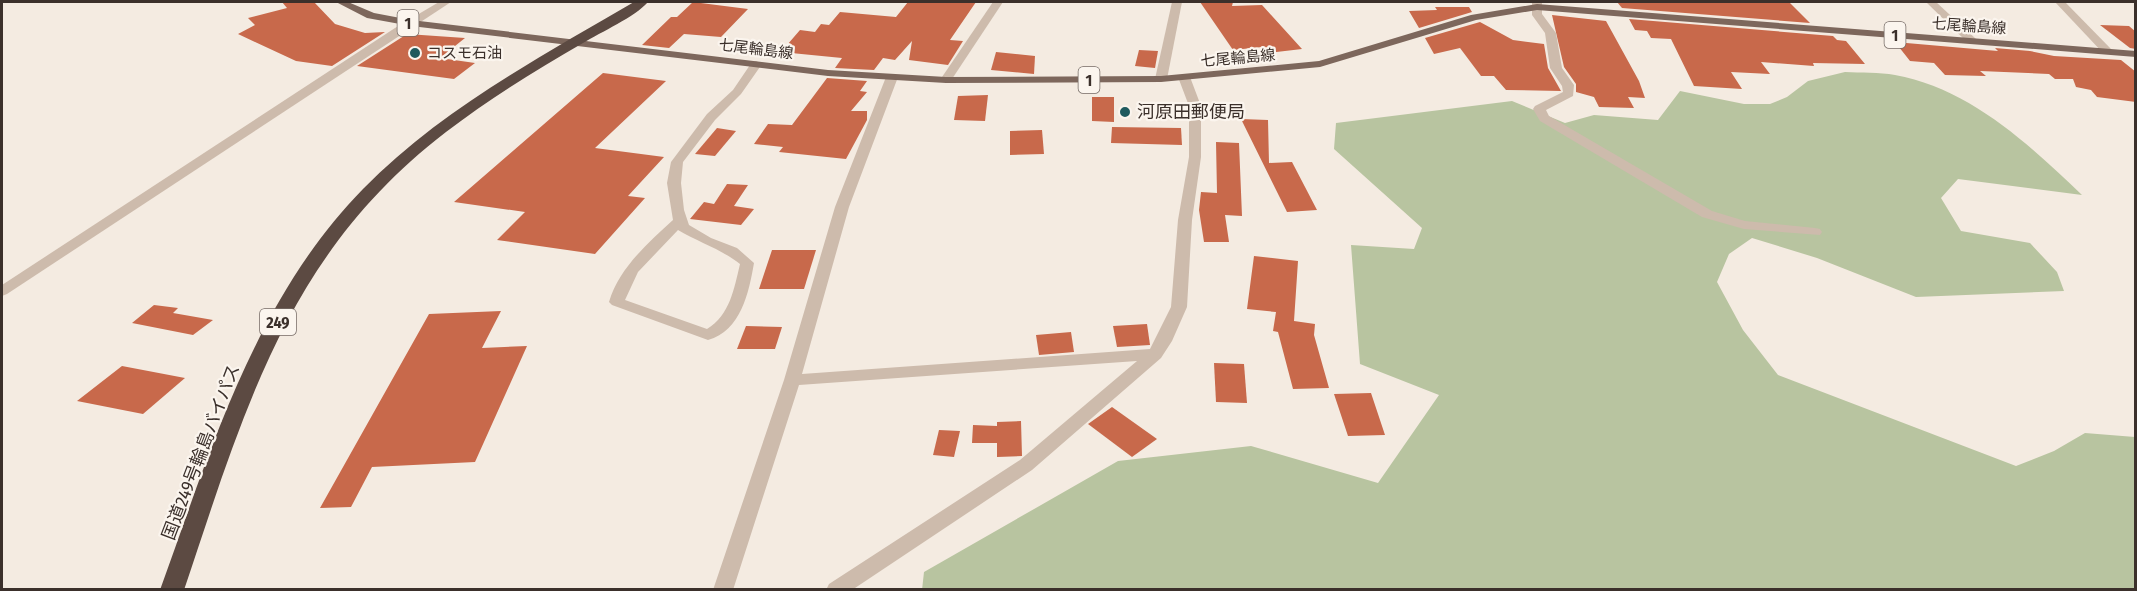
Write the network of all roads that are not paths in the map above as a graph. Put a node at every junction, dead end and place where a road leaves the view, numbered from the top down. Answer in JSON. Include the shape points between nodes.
{"nodes":[{"id":1,"x":341,"y":2,"type":"edge"},
{"id":2,"x":446,"y":2,"type":"edge"},
{"id":3,"x":642,"y":2,"type":"edge"},
{"id":4,"x":998,"y":2,"type":"edge"},
{"id":5,"x":1177,"y":2,"type":"edge"},
{"id":6,"x":1930,"y":2,"type":"edge"},
{"id":7,"x":2060,"y":2,"type":"edge"},
{"id":8,"x":1537,"y":4,"type":"edge"},
{"id":9,"x":411,"y":23,"type":"junction"},
{"id":10,"x":1972,"y":41,"type":"junction"},
{"id":11,"x":576,"y":42,"type":"junction"},
{"id":12,"x":2108,"y":52,"type":"junction"},
{"id":13,"x":2136,"y":54,"type":"edge"},
{"id":14,"x":756,"y":64,"type":"junction"},
{"id":15,"x":892,"y":77,"type":"junction"},
{"id":16,"x":1184,"y":77,"type":"junction"},
{"id":17,"x":1161,"y":79,"type":"junction"},
{"id":18,"x":946,"y":80,"type":"junction"},
{"id":19,"x":681,"y":220,"type":"junction"},
{"id":20,"x":1815,"y":232,"type":"dead end"},
{"id":21,"x":2,"y":291,"type":"edge"},
{"id":22,"x":1155,"y":354,"type":"junction"},
{"id":23,"x":792,"y":380,"type":"junction"},
{"id":24,"x":172,"y":590,"type":"edge"},
{"id":25,"x":723,"y":590,"type":"edge"},
{"id":26,"x":836,"y":590,"type":"edge"}],
"edges":[{"from":1,"to":9,"type":"main road","name":"七尾輪島線","number":"1","via":[[371,16]]},
{"from":2,"to":9,"type":"street"},
{"from":3,"to":11,"type":"highway","name":"国道249号輪島バイパス","number":"249"},
{"from":4,"to":18,"type":"street"},
{"from":5,"to":17,"type":"street"},
{"from":6,"to":10,"type":"street"},
{"from":7,"to":12,"type":"street"},
{"from":8,"to":10,"type":"main road","name":"七尾輪島線","number":"1"},
{"from":8,"to":16,"type":"main road","name":"七尾輪島線","number":"1","via":[[1475,17],[1320,64]]},
{"from":8,"to":20,"type":"street","via":[[1537,15],[1548,24],[1553,36],[1557,74],[1568,85],[1569,93],[1539,108],[1544,118],[1707,214],[1744,225]]},
{"from":9,"to":11,"type":"main road","name":"七尾輪島線","number":"1"},
{"from":9,"to":21,"type":"street"},
{"from":10,"to":12,"type":"main road","name":"七尾輪島線","number":"1"},
{"from":11,"to":14,"type":"main road","name":"七尾輪島線","number":"1"},
{"from":11,"to":24,"type":"highway","name":"国道249号輪島バイパス","number":"249","via":[[425,143],[337,228],[300,285],[254,371],[222,447]]},
{"from":12,"to":13,"type":"main road","name":"七尾輪島線","number":"1"},
{"from":14,"to":15,"type":"main road","name":"七尾輪島線","number":"1"},
{"from":14,"to":19,"type":"street","via":[[677,162],[674,183]]},
{"from":15,"to":18,"type":"main road","name":"七尾輪島線","number":"1"},
{"from":15,"to":23,"type":"street","via":[[842,207]]},
{"from":16,"to":17,"type":"main road","name":"七尾輪島線","number":"1"},
{"from":16,"to":22,"type":"street","via":[[1195,106],[1195,157],[1185,220],[1179,307]]},
{"from":17,"to":18,"type":"main road","name":"七尾輪島線","number":"1"},
{"from":19,"to":19,"type":"street","via":[[683,227],[732,251],[747,263],[737,307],[720,329],[708,335],[617,302],[618,290],[634,269]]},
{"from":22,"to":23,"type":"street"},
{"from":22,"to":26,"type":"street","via":[[1026,465]]},
{"from":23,"to":25,"type":"street"}]}
